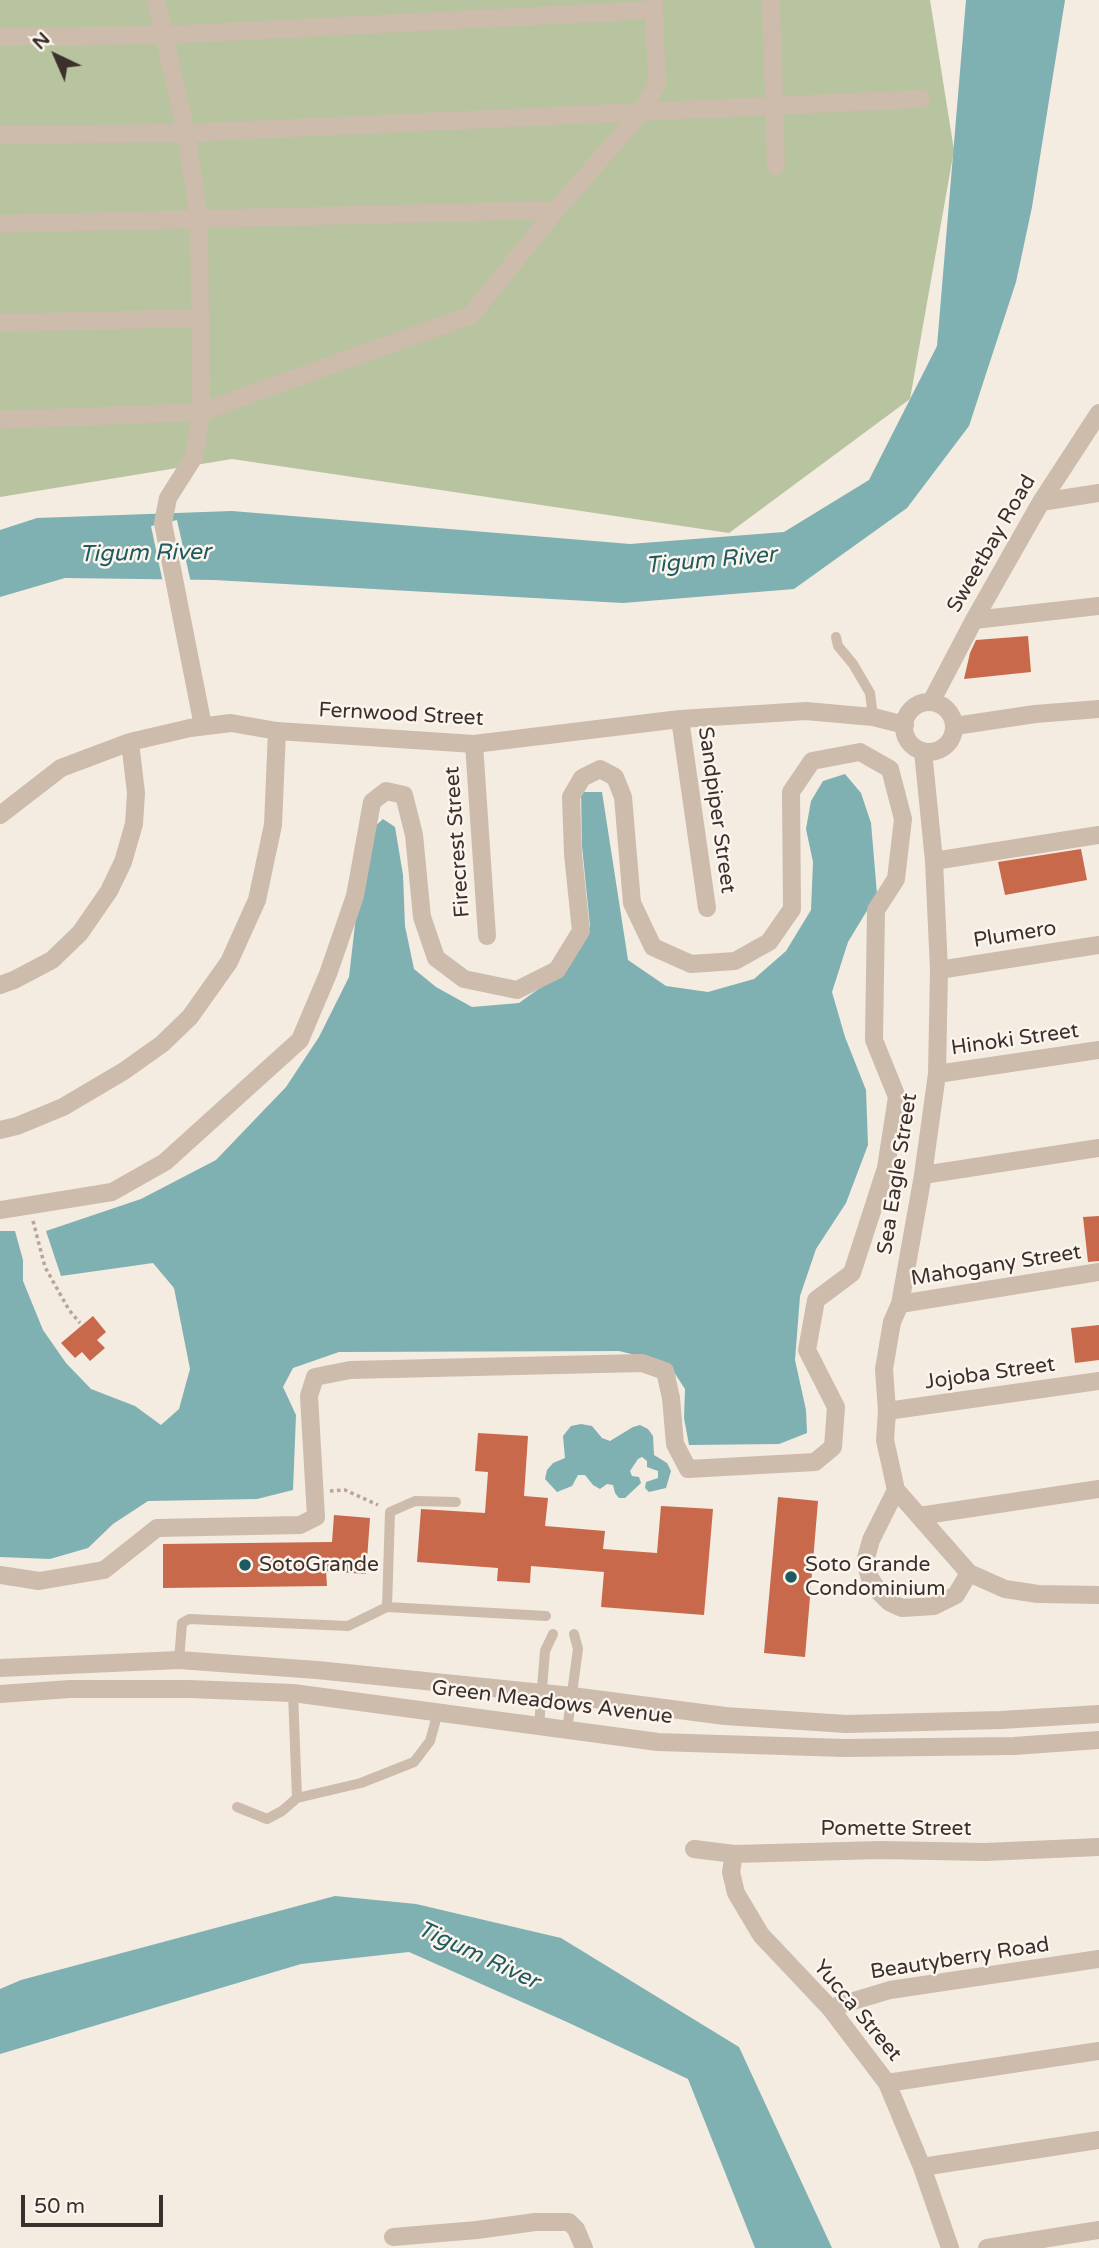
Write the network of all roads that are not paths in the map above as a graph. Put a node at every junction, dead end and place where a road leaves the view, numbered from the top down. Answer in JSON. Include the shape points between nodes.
{"nodes":[{"id":1,"x":156,"y":0,"type":"edge"},
{"id":2,"x":771,"y":0,"type":"edge"},
{"id":3,"x":654,"y":5,"type":"edge"},
{"id":4,"x":165,"y":35,"type":"junction"},
{"id":5,"x":0,"y":37,"type":"edge"},
{"id":6,"x":921,"y":99,"type":"dead end"},
{"id":7,"x":773,"y":106,"type":"junction"},
{"id":8,"x":641,"y":112,"type":"junction"},
{"id":9,"x":186,"y":133,"type":"junction"},
{"id":10,"x":0,"y":135,"type":"edge"},
{"id":11,"x":776,"y":166,"type":"dead end"},
{"id":12,"x":556,"y":210,"type":"junction"},
{"id":13,"x":199,"y":219,"type":"junction"},
{"id":14,"x":0,"y":224,"type":"edge"},
{"id":15,"x":201,"y":318,"type":"junction"},
{"id":16,"x":0,"y":323,"type":"edge"},
{"id":17,"x":201,"y":412,"type":"junction"},
{"id":18,"x":1099,"y":413,"type":"edge"},
{"id":19,"x":0,"y":421,"type":"edge"},
{"id":20,"x":1099,"y":493,"type":"edge"},
{"id":21,"x":1041,"y":502,"type":"junction"},
{"id":22,"x":1099,"y":606,"type":"edge"},
{"id":23,"x":974,"y":621,"type":"junction"},
{"id":24,"x":836,"y":637,"type":"dead end"},
{"id":25,"x":931,"y":702,"type":"junction"},
{"id":26,"x":1099,"y":709,"type":"edge"},
{"id":27,"x":873,"y":717,"type":"junction"},
{"id":28,"x":680,"y":719,"type":"junction"},
{"id":29,"x":905,"y":725,"type":"junction"},
{"id":30,"x":203,"y":726,"type":"junction"},
{"id":31,"x":955,"y":726,"type":"junction"},
{"id":32,"x":277,"y":731,"type":"junction"},
{"id":33,"x":130,"y":742,"type":"junction"},
{"id":34,"x":474,"y":744,"type":"junction"},
{"id":35,"x":923,"y":751,"type":"junction"},
{"id":36,"x":0,"y":815,"type":"edge"},
{"id":37,"x":1099,"y":835,"type":"edge"},
{"id":38,"x":934,"y":862,"type":"junction"},
{"id":39,"x":707,"y":908,"type":"dead end"},
{"id":40,"x":487,"y":936,"type":"dead end"},
{"id":41,"x":1099,"y":945,"type":"edge"},
{"id":42,"x":939,"y":970,"type":"junction"},
{"id":43,"x":0,"y":985,"type":"edge"},
{"id":44,"x":1099,"y":1050,"type":"edge"},
{"id":45,"x":937,"y":1074,"type":"junction"},
{"id":46,"x":0,"y":1130,"type":"edge"},
{"id":47,"x":1099,"y":1148,"type":"edge"},
{"id":48,"x":923,"y":1175,"type":"junction"},
{"id":49,"x":0,"y":1210,"type":"edge"},
{"id":50,"x":1099,"y":1272,"type":"edge"},
{"id":51,"x":900,"y":1304,"type":"junction"},
{"id":52,"x":1099,"y":1381,"type":"edge"},
{"id":53,"x":887,"y":1412,"type":"junction"},
{"id":54,"x":1099,"y":1489,"type":"edge"},
{"id":55,"x":896,"y":1490,"type":"junction"},
{"id":56,"x":456,"y":1502,"type":"dead end"},
{"id":57,"x":919,"y":1516,"type":"junction"},
{"id":58,"x":969,"y":1573,"type":"junction"},
{"id":59,"x":0,"y":1575,"type":"edge"},
{"id":60,"x":1099,"y":1595,"type":"edge"},
{"id":61,"x":387,"y":1607,"type":"junction"},
{"id":62,"x":546,"y":1616,"type":"dead end"},
{"id":63,"x":553,"y":1634,"type":"dead end"},
{"id":64,"x":574,"y":1634,"type":"dead end"},
{"id":65,"x":179,"y":1660,"type":"junction"},
{"id":66,"x":0,"y":1668,"type":"edge"},
{"id":67,"x":293,"y":1693,"type":"junction"},
{"id":68,"x":0,"y":1694,"type":"edge"},
{"id":69,"x":540,"y":1694,"type":"junction"},
{"id":70,"x":572,"y":1696,"type":"junction"},
{"id":71,"x":438,"y":1712,"type":"junction"},
{"id":72,"x":1099,"y":1714,"type":"edge"},
{"id":73,"x":539,"y":1726,"type":"junction"},
{"id":74,"x":567,"y":1730,"type":"junction"},
{"id":75,"x":1099,"y":1740,"type":"edge"},
{"id":76,"x":297,"y":1798,"type":"junction"},
{"id":77,"x":237,"y":1807,"type":"dead end"},
{"id":78,"x":1099,"y":1847,"type":"edge"},
{"id":79,"x":694,"y":1849,"type":"dead end"},
{"id":80,"x":734,"y":1854,"type":"junction"},
{"id":81,"x":1099,"y":1959,"type":"edge"},
{"id":82,"x":830,"y":2008,"type":"junction"},
{"id":83,"x":1099,"y":2051,"type":"edge"},
{"id":84,"x":887,"y":2083,"type":"junction"},
{"id":85,"x":1099,"y":2140,"type":"edge"},
{"id":86,"x":922,"y":2167,"type":"junction"},
{"id":87,"x":1099,"y":2230,"type":"edge"},
{"id":88,"x":393,"y":2237,"type":"dead end"},
{"id":89,"x":584,"y":2248,"type":"edge"},
{"id":90,"x":950,"y":2248,"type":"edge"},
{"id":91,"x":987,"y":2248,"type":"edge"}],
"edges":[{"from":1,"to":4,"type":"street"},
{"from":2,"to":7,"type":"street"},
{"from":3,"to":4,"type":"street"},
{"from":3,"to":8,"type":"street","via":[[657,85]]},
{"from":4,"to":5,"type":"street"},
{"from":4,"to":9,"type":"street"},
{"from":6,"to":7,"type":"street"},
{"from":7,"to":8,"type":"street"},
{"from":7,"to":11,"type":"street"},
{"from":8,"to":9,"type":"street"},
{"from":8,"to":12,"type":"street"},
{"from":9,"to":10,"type":"street"},
{"from":9,"to":13,"type":"street"},
{"from":12,"to":13,"type":"street"},
{"from":12,"to":17,"type":"street","via":[[471,315]]},
{"from":13,"to":14,"type":"street"},
{"from":13,"to":15,"type":"street"},
{"from":15,"to":16,"type":"street"},
{"from":15,"to":17,"type":"street"},
{"from":17,"to":19,"type":"street"},
{"from":17,"to":30,"type":"street","via":[[194,457],[168,498],[163,523]]},
{"from":18,"to":21,"type":"street","name":"Sweetbay Road"},
{"from":20,"to":21,"type":"street"},
{"from":21,"to":23,"type":"street","name":"Sweetbay Road"},
{"from":22,"to":23,"type":"street"},
{"from":23,"to":25,"type":"street","name":"Sweetbay Road"},
{"from":24,"to":27,"type":"lane","via":[[870,693]]},
{"from":25,"to":29,"type":"street","via":[[916,706]]},
{"from":25,"to":31,"type":"street","via":[[948,709]]},
{"from":26,"to":31,"type":"street"},
{"from":27,"to":28,"type":"street","name":"Fernwood Street","via":[[806,712]]},
{"from":27,"to":29,"type":"street","name":"Fernwood Street"},
{"from":28,"to":34,"type":"street","name":"Fernwood Street"},
{"from":28,"to":39,"type":"street","name":"Sandpiper Street"},
{"from":29,"to":35,"type":"street","via":[[907,739]]},
{"from":30,"to":32,"type":"street","name":"Fernwood Street","via":[[231,723]]},
{"from":30,"to":33,"type":"street","name":"Fernwood Street"},
{"from":31,"to":35,"type":"street","via":[[942,749]]},
{"from":32,"to":34,"type":"street","name":"Fernwood Street"},
{"from":32,"to":46,"type":"street","via":[[273,825],[257,900],[229,962],[190,1017],[162,1044],[63,1107]]},
{"from":33,"to":36,"type":"street","name":"Fernwood Street","via":[[61,768]]},
{"from":33,"to":43,"type":"street","via":[[136,793],[134,824],[109,891],[79,933],[52,960]]},
{"from":34,"to":40,"type":"street","name":"Firecrest Street"},
{"from":35,"to":38,"type":"street","name":"Sea Eagle Street"},
{"from":37,"to":38,"type":"street"},
{"from":38,"to":42,"type":"street","name":"Sea Eagle Street"},
{"from":41,"to":42,"type":"street","name":"Plumero"},
{"from":42,"to":45,"type":"street","name":"Sea Eagle Street"},
{"from":44,"to":45,"type":"street","name":"Hinoki Street"},
{"from":45,"to":48,"type":"street","name":"Sea Eagle Street"},
{"from":47,"to":48,"type":"street"},
{"from":48,"to":51,"type":"street","name":"Sea Eagle Street"},
{"from":49,"to":59,"type":"street","via":[[112,1192],[165,1162],[300,1040],[355,896],[372,802],[386,791],[404,795],[414,835],[422,917],[436,958],[464,979],[517,990],[557,970],[581,930],[570,797],[582,778],[600,769],[615,777],[623,797],[632,903],[653,947],[691,964],[735,961],[769,942],[792,909],[791,792],[812,761],[860,752],[890,769],[903,819],[896,879],[876,910],[874,1040],[897,1097],[886,1168],[852,1273],[816,1300],[807,1350],[836,1407],[833,1447],[816,1462],[688,1469],[675,1444],[665,1371],[642,1363],[350,1370],[315,1377],[309,1396],[316,1517],[300,1525],[157,1528],[104,1570],[39,1581]]},
{"from":50,"to":51,"type":"street","name":"Mahogany Street"},
{"from":51,"to":53,"type":"street","name":"Sea Eagle Street","via":[[884,1369]]},
{"from":52,"to":53,"type":"street","name":"Jojoba Street"},
{"from":53,"to":55,"type":"street","name":"Sea Eagle Street","via":[[885,1440]]},
{"from":54,"to":57,"type":"street"},
{"from":55,"to":57,"type":"street","name":"Sea Eagle Street"},
{"from":55,"to":58,"type":"street","via":[[865,1562],[880,1593],[902,1608],[934,1606],[957,1595]]},
{"from":56,"to":61,"type":"lane","via":[[415,1500],[390,1513]]},
{"from":57,"to":58,"type":"street","name":"Sea Eagle Street"},
{"from":58,"to":60,"type":"street","via":[[1004,1589]]},
{"from":61,"to":62,"type":"lane"},
{"from":61,"to":65,"type":"lane","via":[[348,1626],[189,1619],[182,1623]]},
{"from":63,"to":69,"type":"lane","via":[[545,1651]]},
{"from":64,"to":70,"type":"lane","via":[[578,1649]]},
{"from":65,"to":66,"type":"street","name":"Green Meadows Avenue"},
{"from":65,"to":69,"type":"street","name":"Green Meadows Avenue"},
{"from":67,"to":68,"type":"street","name":"Green Meadows Avenue","via":[[83,1689]]},
{"from":67,"to":71,"type":"street","name":"Green Meadows Avenue"},
{"from":67,"to":76,"type":"lane"},
{"from":69,"to":70,"type":"street","name":"Green Meadows Avenue"},
{"from":69,"to":73,"type":"lane"},
{"from":70,"to":72,"type":"street","name":"Green Meadows Avenue","via":[[725,1716],[846,1724]]},
{"from":70,"to":74,"type":"lane"},
{"from":71,"to":73,"type":"street","name":"Green Meadows Avenue"},
{"from":71,"to":76,"type":"lane","via":[[430,1741],[414,1762],[360,1783]]},
{"from":73,"to":74,"type":"street","name":"Green Meadows Avenue"},
{"from":74,"to":75,"type":"street","name":"Green Meadows Avenue","via":[[658,1742],[845,1748]]},
{"from":76,"to":77,"type":"lane","via":[[267,1819]]},
{"from":78,"to":80,"type":"street","name":"Pomette Street"},
{"from":79,"to":80,"type":"street","name":"Pomette Street"},
{"from":80,"to":82,"type":"street","name":"Yucca Street","via":[[731,1872],[736,1893],[761,1935]]},
{"from":81,"to":82,"type":"street","name":"Beautyberry Road","via":[[890,1990]]},
{"from":82,"to":84,"type":"street","name":"Yucca Street"},
{"from":83,"to":84,"type":"street"},
{"from":84,"to":86,"type":"street","name":"Yucca Street"},
{"from":85,"to":86,"type":"street"},
{"from":86,"to":90,"type":"street","name":"Yucca Street"},
{"from":87,"to":91,"type":"street"},
{"from":88,"to":89,"type":"street","via":[[569,2222]]}]}
